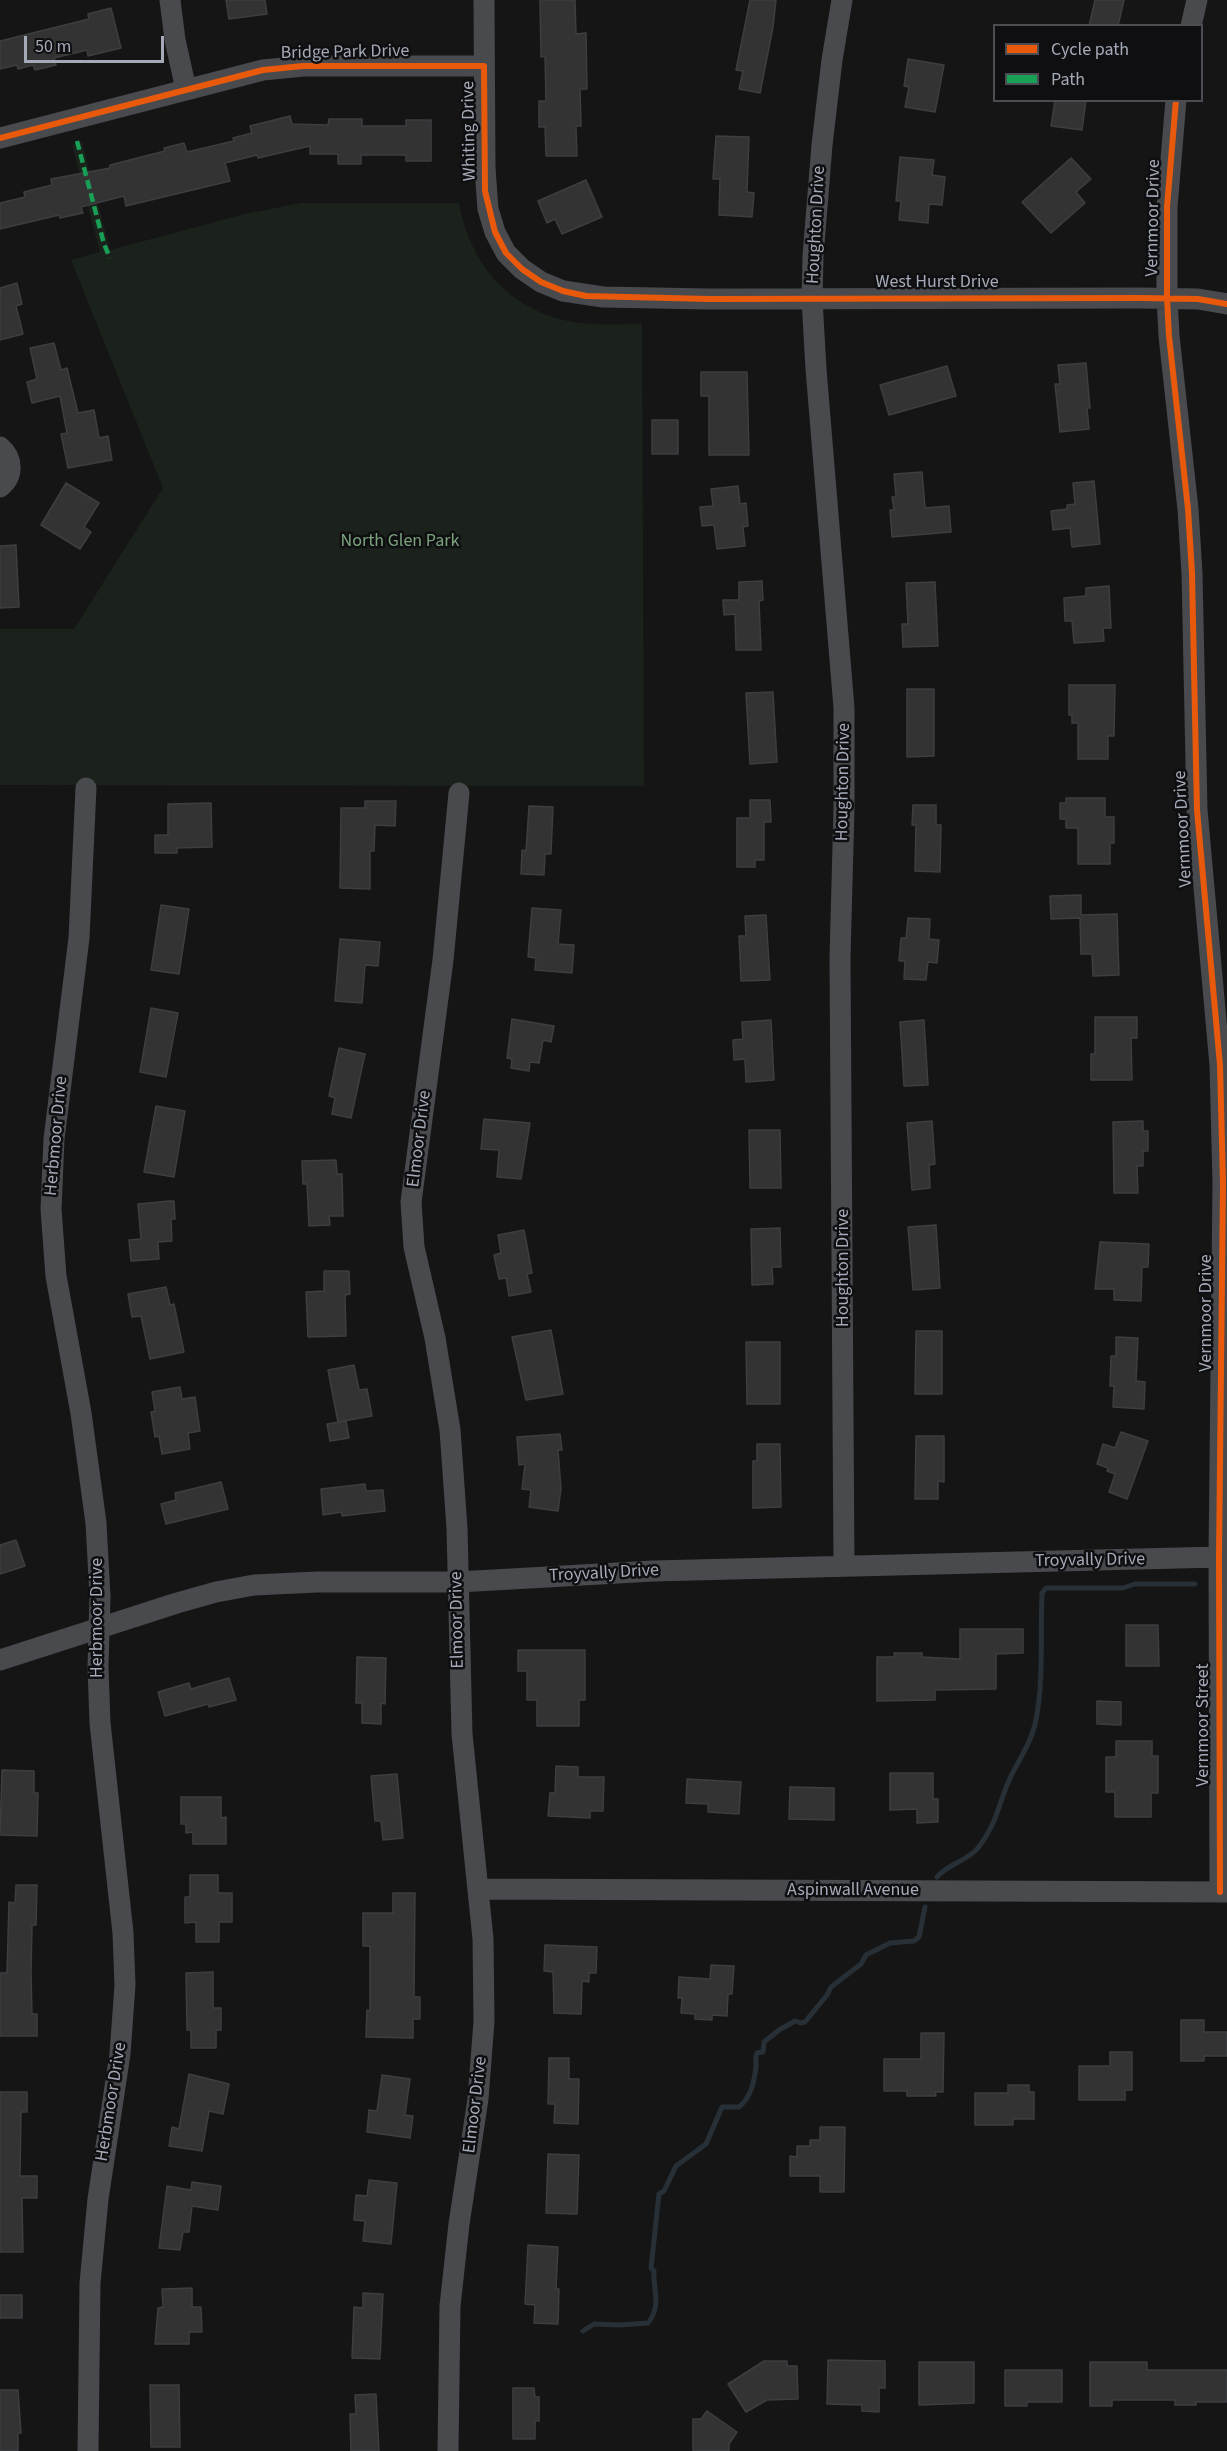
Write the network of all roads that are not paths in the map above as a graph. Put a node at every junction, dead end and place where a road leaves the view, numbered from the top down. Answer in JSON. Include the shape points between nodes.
{"nodes":[{"id":1,"x":170,"y":0,"type":"edge"},
{"id":2,"x":484,"y":0,"type":"edge"},
{"id":3,"x":842,"y":0,"type":"edge"},
{"id":4,"x":1197,"y":0,"type":"edge"},
{"id":5,"x":1191,"y":24,"type":"edge"},
{"id":6,"x":484,"y":66,"type":"junction"},
{"id":7,"x":186,"y":89,"type":"junction"},
{"id":8,"x":1176,"y":102,"type":"edge"},
{"id":9,"x":0,"y":138,"type":"edge"},
{"id":10,"x":647,"y":297,"type":"joint"},
{"id":11,"x":1167,"y":298,"type":"junction"},
{"id":12,"x":813,"y":299,"type":"junction"},
{"id":13,"x":1227,"y":304,"type":"edge"},
{"id":14,"x":0,"y":447,"type":"edge"},
{"id":15,"x":0,"y":487,"type":"edge"},
{"id":16,"x":86,"y":788,"type":"dead end"},
{"id":17,"x":459,"y":793,"type":"dead end"},
{"id":18,"x":1225,"y":1143,"type":"edge"},
{"id":19,"x":1219,"y":1557,"type":"junction"},
{"id":20,"x":844,"y":1566,"type":"junction"},
{"id":21,"x":458,"y":1582,"type":"junction"},
{"id":22,"x":99,"y":1628,"type":"junction"},
{"id":23,"x":0,"y":1660,"type":"edge"},
{"id":24,"x":479,"y":1889,"type":"junction"},
{"id":25,"x":1223,"y":1892,"type":"edge"},
{"id":26,"x":88,"y":2451,"type":"edge"},
{"id":27,"x":448,"y":2451,"type":"edge"}],
"edges":[{"from":1,"to":7,"type":"street"},
{"from":2,"to":6,"type":"street","name":"Whiting Drive"},
{"from":3,"to":12,"type":"street","name":"Houghton Drive","via":[[822,146]]},
{"from":4,"to":5,"type":"street"},
{"from":6,"to":7,"type":"street","name":"Bridge Park Drive","via":[[282,68]]},
{"from":6,"to":10,"type":"street","name":"Whiting Drive","via":[[485,191],[495,232],[506,253],[541,282],[563,291],[586,296]]},
{"from":7,"to":9,"type":"street","name":"Bridge Park Drive"},
{"from":8,"to":11,"type":"street","name":"Vernmoor Drive","via":[[1167,207]]},
{"from":10,"to":12,"type":"street","name":"West Hurst Drive"},
{"from":11,"to":12,"type":"street","name":"West Hurst Drive"},
{"from":11,"to":13,"type":"street","name":"West Hurst Drive"},
{"from":11,"to":18,"type":"street","name":"Vernmoor Drive","via":[[1188,509],[1197,810]]},
{"from":12,"to":20,"type":"street","name":"Houghton Drive","via":[[844,708],[840,968]]},
{"from":14,"to":15,"type":"street","via":[[11,463],[8,478]]},
{"from":16,"to":22,"type":"street","name":"Herbmoor Drive","via":[[79,938],[54,1139],[51,1209],[56,1276],[92,1490]]},
{"from":17,"to":21,"type":"street","name":"Elmoor Drive","via":[[443,960],[411,1202],[414,1247],[450,1430]]},
{"from":18,"to":19,"type":"street","name":"Vernmoor Drive"},
{"from":19,"to":20,"type":"street","name":"Troyvally Drive"},
{"from":19,"to":25,"type":"street","name":"Vernmoor Street"},
{"from":20,"to":21,"type":"street","name":"Troyvally Drive"},
{"from":21,"to":22,"type":"street","name":"Troyvally Drive","via":[[254,1585],[216,1592]]},
{"from":21,"to":24,"type":"street","name":"Elmoor Drive","via":[[462,1734]]},
{"from":22,"to":23,"type":"street","name":"Troyvally Drive"},
{"from":22,"to":26,"type":"street","name":"Herbmoor Drive","via":[[100,1723],[125,1985],[120,2054],[90,2283]]},
{"from":24,"to":25,"type":"street","name":"Aspinwall Avenue"},
{"from":24,"to":27,"type":"street","name":"Elmoor Drive","via":[[484,1988],[482,2053],[452,2282]]}]}
